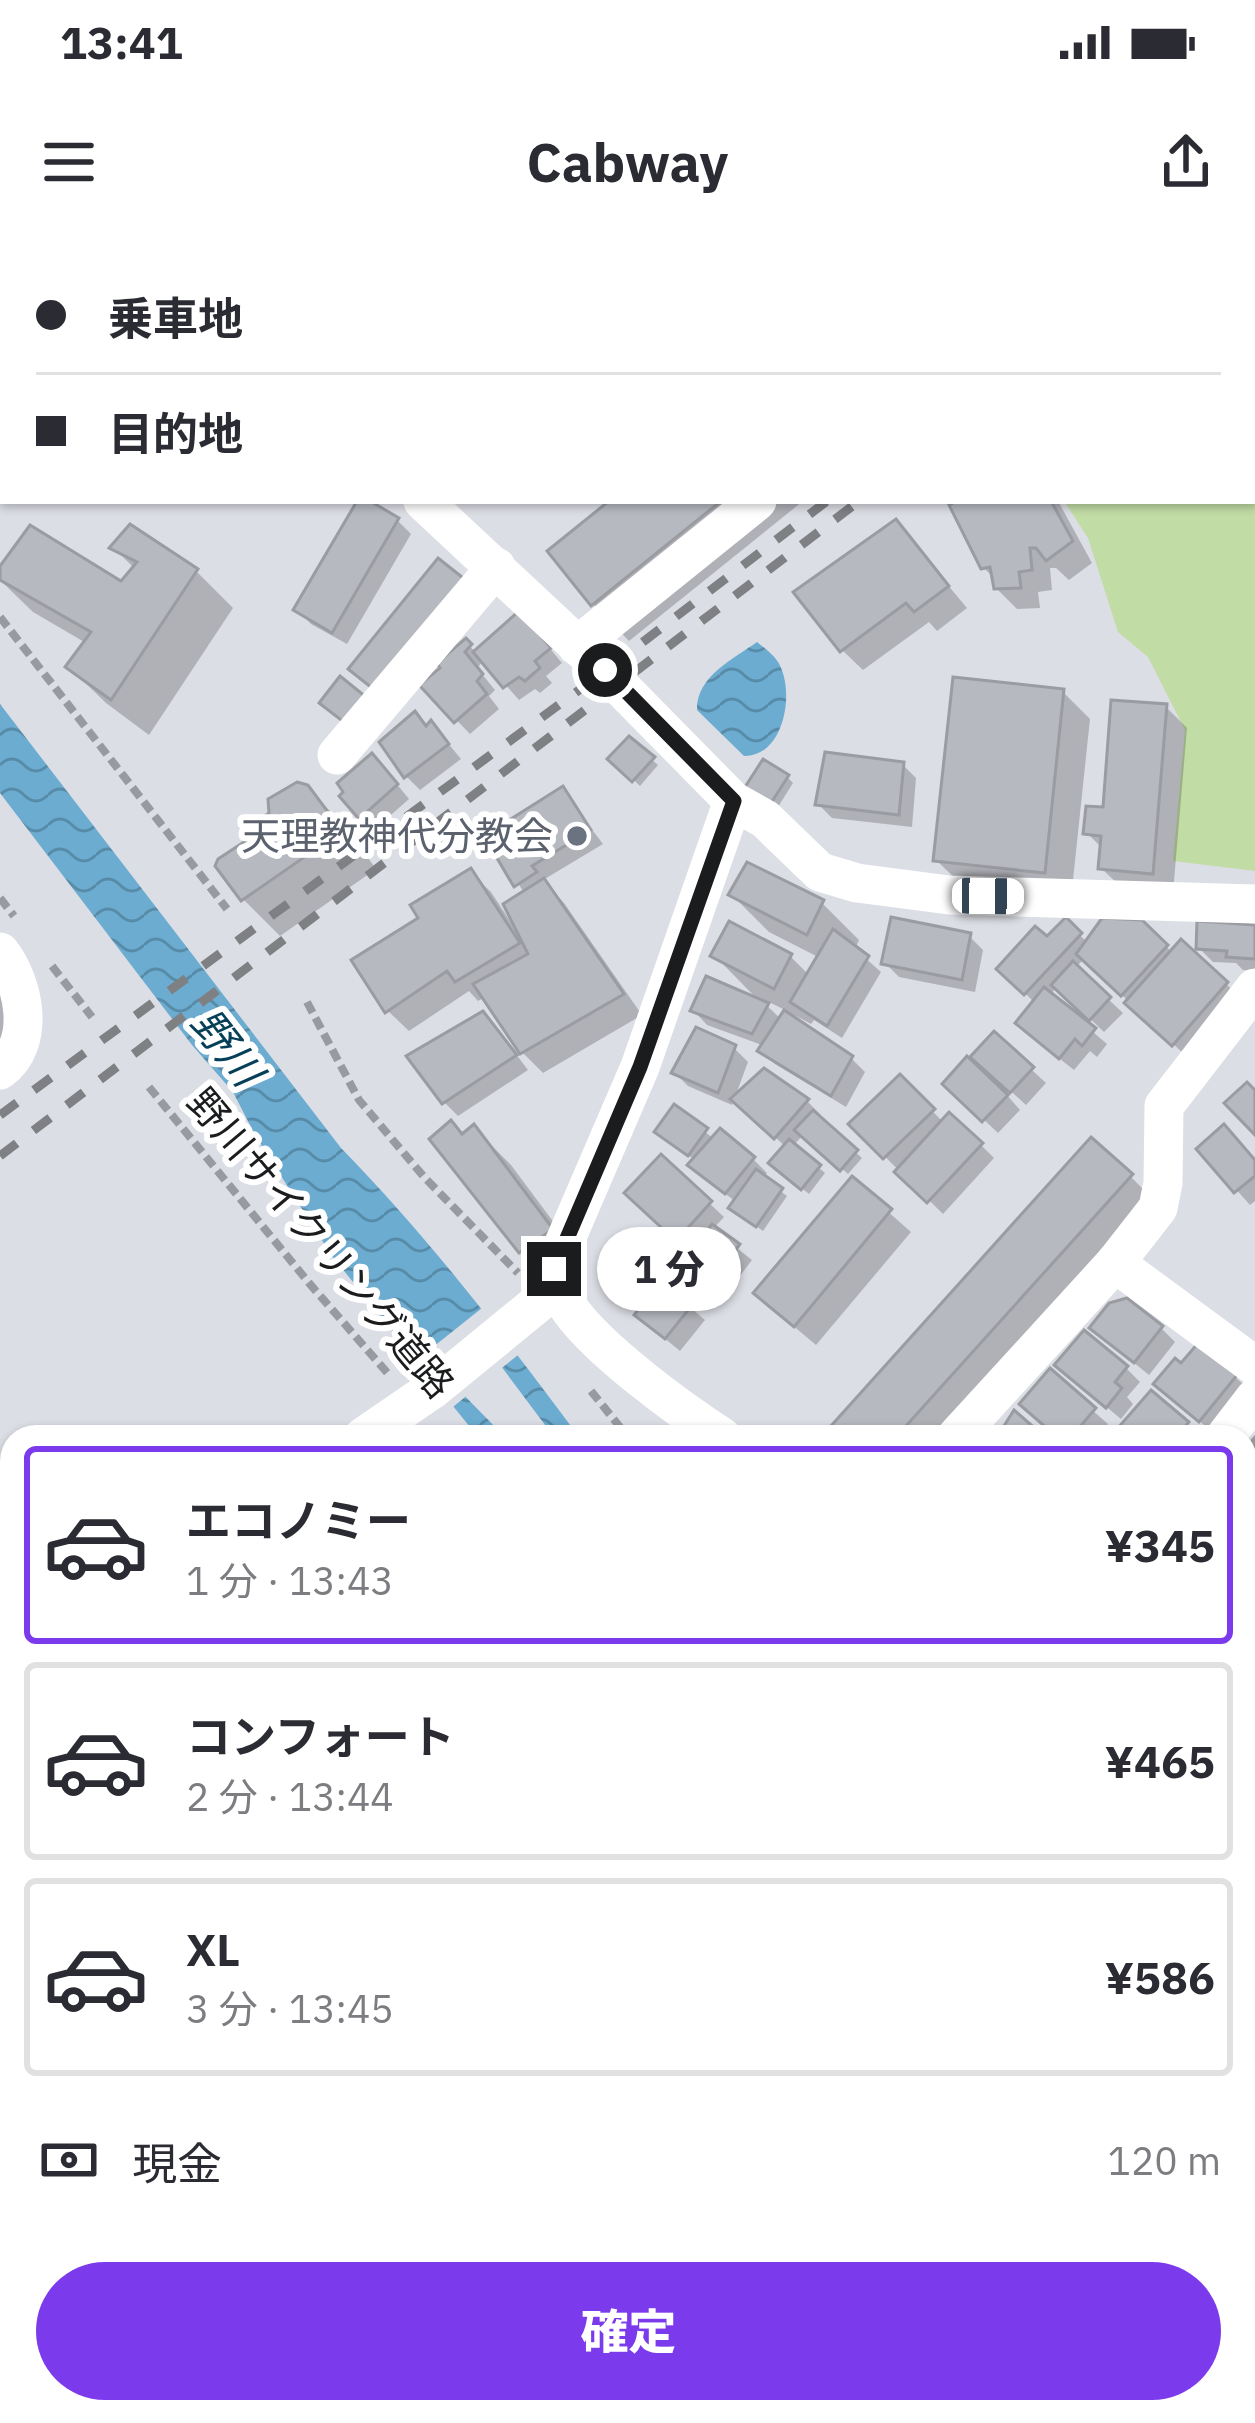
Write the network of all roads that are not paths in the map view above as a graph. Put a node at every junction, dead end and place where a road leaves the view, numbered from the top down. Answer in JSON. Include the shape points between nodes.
{"nodes":[{"id":1,"x":425,"y":504,"type":"edge"},
{"id":2,"x":753,"y":504,"type":"edge"},
{"id":3,"x":496,"y":567,"type":"junction"},
{"id":4,"x":577,"y":646,"type":"junction"},
{"id":5,"x":337,"y":755,"type":"dead end"},
{"id":6,"x":734,"y":801,"type":"junction"},
{"id":7,"x":1255,"y":904,"type":"edge"},
{"id":8,"x":0,"y":952,"type":"edge"},
{"id":9,"x":1255,"y":988,"type":"edge"},
{"id":10,"x":0,"y":1070,"type":"edge"},
{"id":11,"x":1115,"y":1262,"type":"junction"},
{"id":12,"x":540,"y":1305,"type":"junction"},
{"id":13,"x":1255,"y":1366,"type":"edge"},
{"id":14,"x":1255,"y":1398,"type":"edge"},
{"id":15,"x":380,"y":1425,"type":"edge"},
{"id":16,"x":705,"y":1425,"type":"edge"},
{"id":17,"x":967,"y":1425,"type":"edge"},
{"id":18,"x":1234,"y":1425,"type":"edge"}],
"edges":[{"from":1,"to":3,"type":"street"},
{"from":2,"to":4,"type":"street"},
{"from":3,"to":4,"type":"street"},
{"from":3,"to":5,"type":"street"},
{"from":4,"to":6,"type":"street"},
{"from":6,"to":7,"type":"street","via":[[820,872],[857,883],[949,896]]},
{"from":6,"to":12,"type":"street","via":[[640,1067]]},
{"from":8,"to":10,"type":"street","via":[[26,1014],[14,1059]]},
{"from":9,"to":11,"type":"street","via":[[1164,1106],[1158,1208]]},
{"from":11,"to":13,"type":"street"},
{"from":11,"to":17,"type":"street"},
{"from":12,"to":15,"type":"street"},
{"from":12,"to":16,"type":"street","via":[[573,1314]]},
{"from":14,"to":18,"type":"street"}]}
